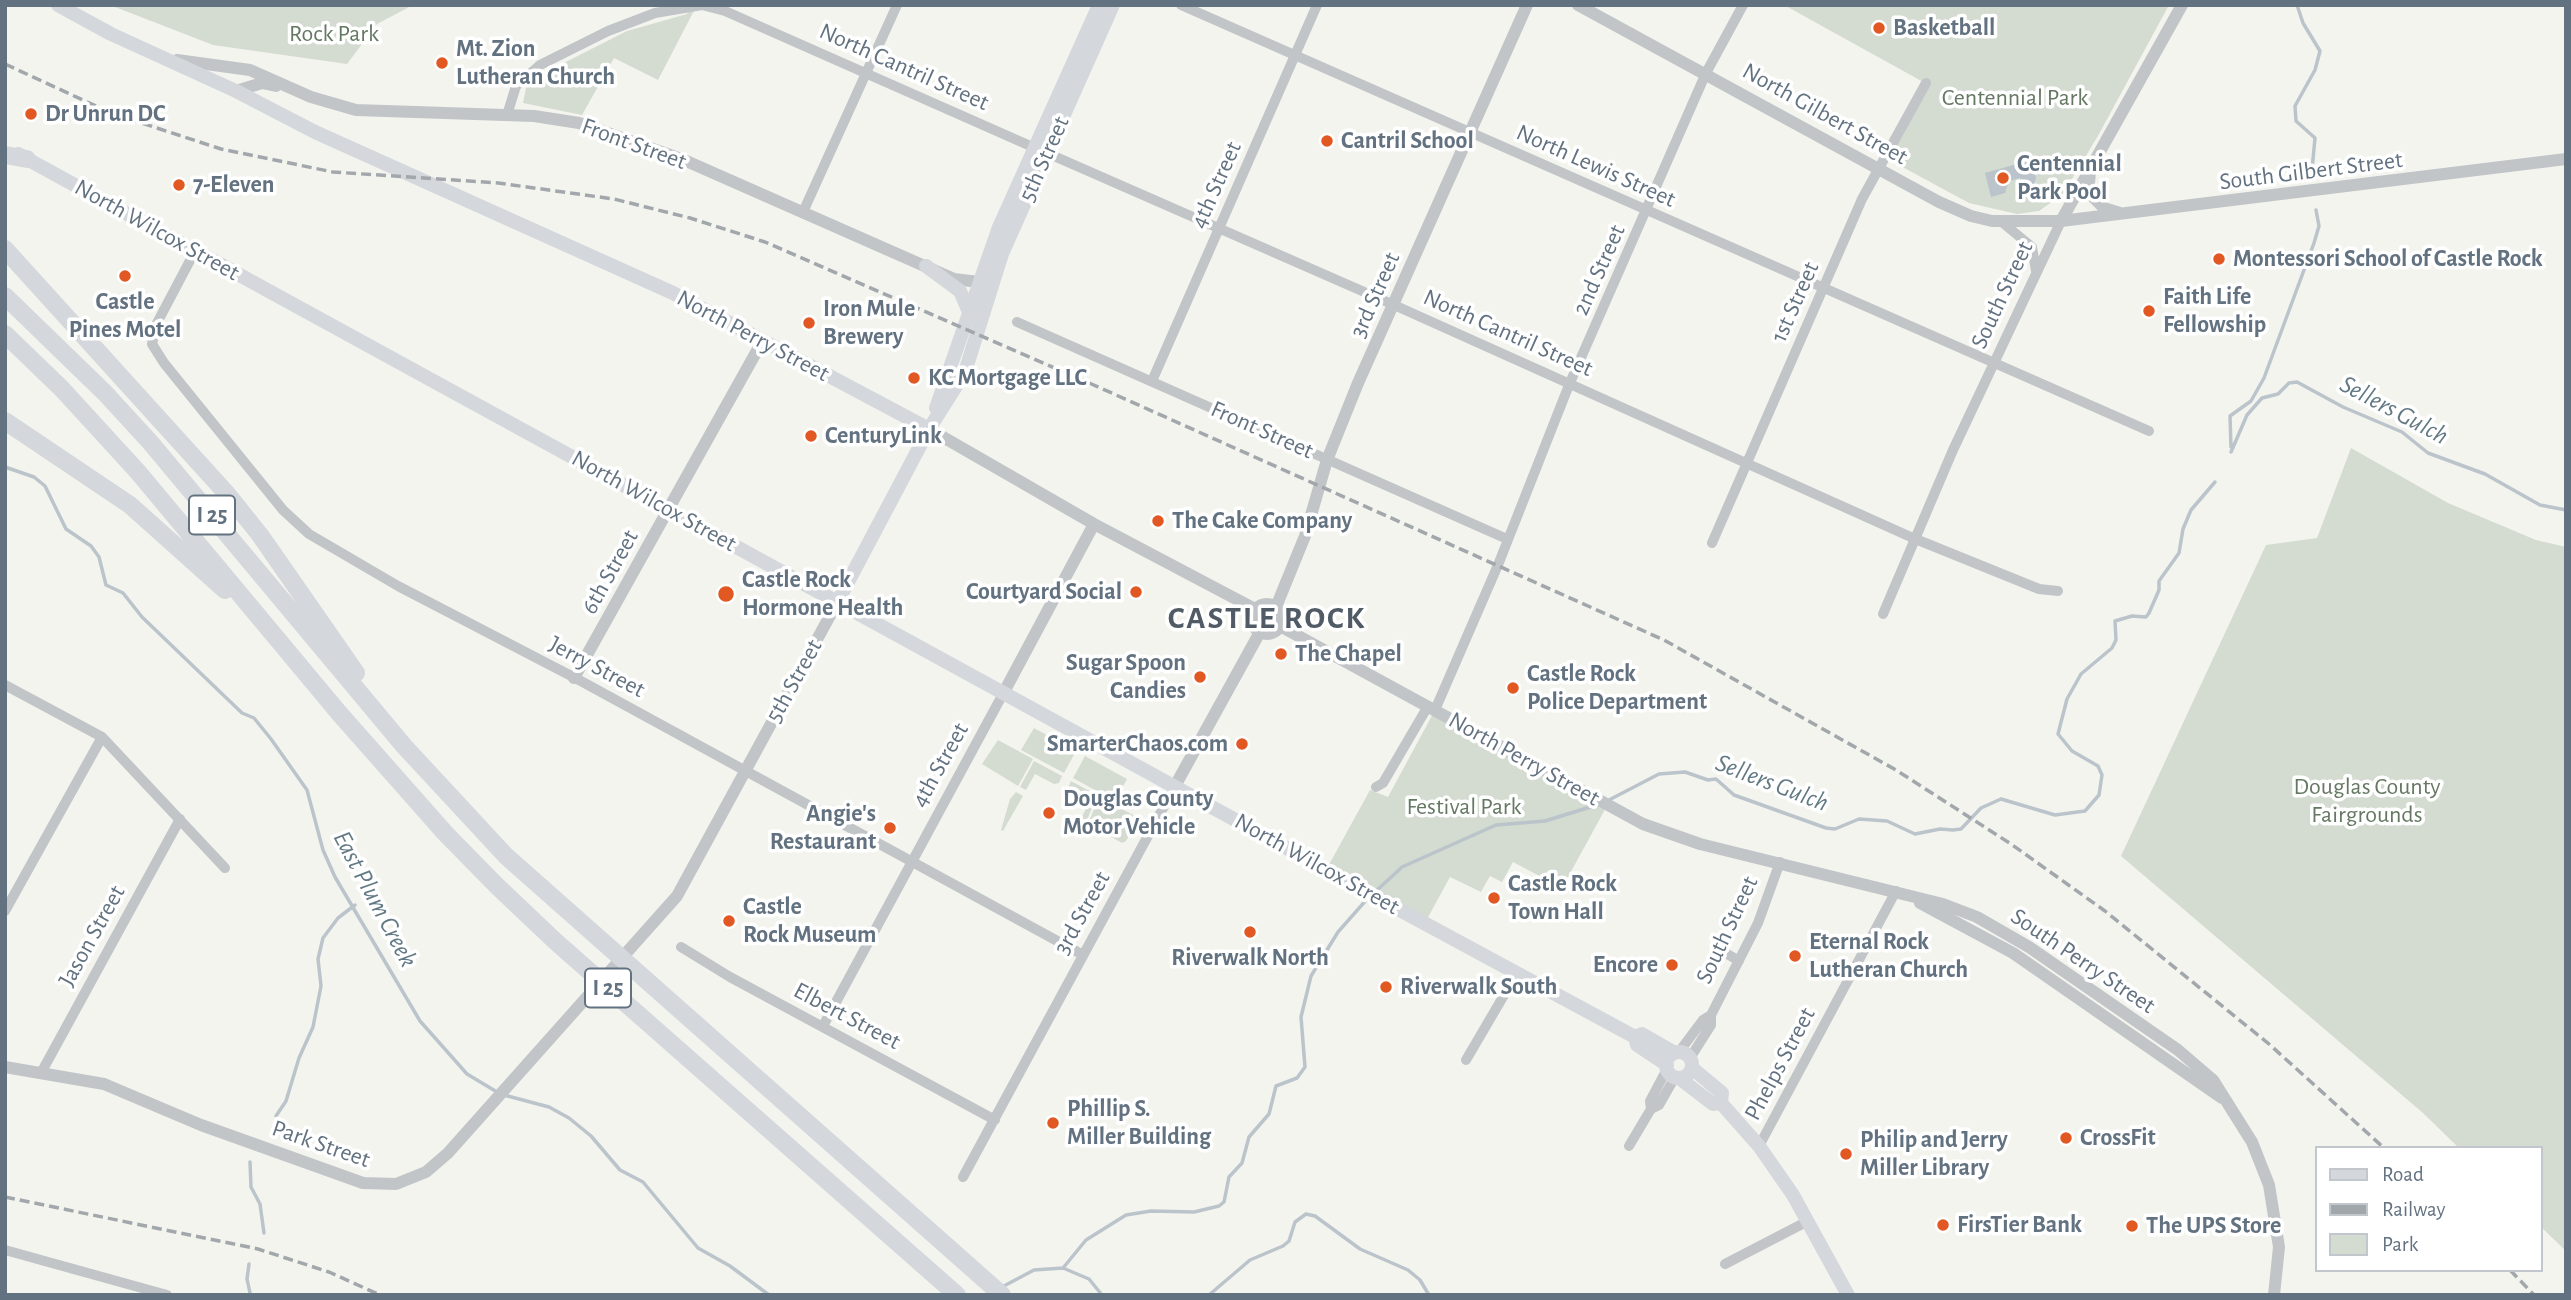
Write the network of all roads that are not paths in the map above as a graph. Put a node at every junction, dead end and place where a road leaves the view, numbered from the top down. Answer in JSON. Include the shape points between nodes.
{"nodes":[{"id":1,"x":58,"y":5,"type":"edge"},
{"id":2,"x":897,"y":5,"type":"edge"},
{"id":3,"x":1099,"y":5,"type":"edge"},
{"id":4,"x":1113,"y":5,"type":"edge"},
{"id":5,"x":1181,"y":5,"type":"edge"},
{"id":6,"x":1317,"y":5,"type":"edge"},
{"id":7,"x":1527,"y":5,"type":"edge"},
{"id":8,"x":1578,"y":5,"type":"edge"},
{"id":9,"x":1743,"y":5,"type":"edge"},
{"id":10,"x":2182,"y":5,"type":"edge"},
{"id":11,"x":1297,"y":55,"type":"junction"},
{"id":12,"x":163,"y":57,"type":"junction"},
{"id":13,"x":866,"y":73,"type":"junction"},
{"id":14,"x":1706,"y":73,"type":"junction"},
{"id":15,"x":1926,"y":83,"type":"dead end"},
{"id":16,"x":294,"y":90,"type":"junction"},
{"id":17,"x":236,"y":92,"type":"junction"},
{"id":18,"x":507,"y":115,"type":"junction"},
{"id":19,"x":1471,"y":133,"type":"junction"},
{"id":20,"x":5,"y":147,"type":"edge"},
{"id":21,"x":1041,"y":151,"type":"junction"},
{"id":22,"x":5,"y":155,"type":"edge"},
{"id":23,"x":27,"y":159,"type":"junction"},
{"id":24,"x":2566,"y":159,"type":"edge"},
{"id":25,"x":1878,"y":168,"type":"junction"},
{"id":26,"x":2090,"y":171,"type":"junction"},
{"id":27,"x":803,"y":212,"type":"junction"},
{"id":28,"x":1648,"y":212,"type":"junction"},
{"id":29,"x":2124,"y":214,"type":"junction"},
{"id":30,"x":2061,"y":221,"type":"junction"},
{"id":31,"x":2003,"y":223,"type":"junction"},
{"id":32,"x":1220,"y":228,"type":"junction"},
{"id":33,"x":994,"y":241,"type":"junction"},
{"id":34,"x":5,"y":249,"type":"edge"},
{"id":35,"x":195,"y":250,"type":"junction"},
{"id":36,"x":1002,"y":254,"type":"junction"},
{"id":37,"x":926,"y":266,"type":"junction"},
{"id":38,"x":2035,"y":274,"type":"junction"},
{"id":39,"x":954,"y":279,"type":"junction"},
{"id":40,"x":979,"y":282,"type":"junction"},
{"id":41,"x":1824,"y":289,"type":"junction"},
{"id":42,"x":5,"y":296,"type":"edge"},
{"id":43,"x":1394,"y":305,"type":"junction"},
{"id":44,"x":969,"y":312,"type":"junction"},
{"id":45,"x":1017,"y":322,"type":"dead end"},
{"id":46,"x":5,"y":334,"type":"edge"},
{"id":47,"x":763,"y":340,"type":"junction"},
{"id":48,"x":1993,"y":365,"type":"junction"},
{"id":49,"x":1152,"y":381,"type":"junction"},
{"id":50,"x":1569,"y":385,"type":"junction"},
{"id":51,"x":5,"y":421,"type":"edge"},
{"id":52,"x":929,"y":429,"type":"junction"},
{"id":53,"x":2149,"y":431,"type":"dead end"},
{"id":54,"x":1327,"y":460,"type":"junction"},
{"id":55,"x":1746,"y":461,"type":"junction"},
{"id":56,"x":669,"y":509,"type":"junction"},
{"id":57,"x":1094,"y":524,"type":"junction"},
{"id":58,"x":1507,"y":538,"type":"junction"},
{"id":59,"x":1913,"y":538,"type":"junction"},
{"id":60,"x":1712,"y":543,"type":"dead end"},
{"id":61,"x":2057,"y":591,"type":"dead end"},
{"id":62,"x":838,"y":601,"type":"junction"},
{"id":63,"x":1276,"y":607,"type":"junction"},
{"id":64,"x":1255,"y":609,"type":"junction"},
{"id":65,"x":1883,"y":614,"type":"dead end"},
{"id":66,"x":1280,"y":626,"type":"junction"},
{"id":67,"x":1259,"y":632,"type":"junction"},
{"id":68,"x":309,"y":676,"type":"junction"},
{"id":69,"x":574,"y":678,"type":"junction"},
{"id":70,"x":6,"y":688,"type":"edge"},
{"id":71,"x":1003,"y":692,"type":"junction"},
{"id":72,"x":1432,"y":708,"type":"junction"},
{"id":73,"x":102,"y":737,"type":"junction"},
{"id":74,"x":404,"y":746,"type":"junction"},
{"id":75,"x":745,"y":771,"type":"junction"},
{"id":76,"x":1175,"y":786,"type":"junction"},
{"id":77,"x":1376,"y":787,"type":"dead end"},
{"id":78,"x":180,"y":819,"type":"junction"},
{"id":79,"x":912,"y":861,"type":"junction"},
{"id":80,"x":1780,"y":862,"type":"junction"},
{"id":81,"x":225,"y":868,"type":"dead end"},
{"id":82,"x":1896,"y":891,"type":"junction"},
{"id":83,"x":5,"y":911,"type":"edge"},
{"id":84,"x":652,"y":928,"type":"joint"},
{"id":85,"x":681,"y":947,"type":"dead end"},
{"id":86,"x":1719,"y":949,"type":"dead end"},
{"id":87,"x":1083,"y":954,"type":"junction"},
{"id":88,"x":1739,"y":961,"type":"junction"},
{"id":89,"x":1517,"y":973,"type":"junction"},
{"id":90,"x":823,"y":1026,"type":"junction"},
{"id":91,"x":1466,"y":1060,"type":"dead end"},
{"id":92,"x":1678,"y":1065,"type":"junction"},
{"id":93,"x":5,"y":1067,"type":"edge"},
{"id":94,"x":41,"y":1073,"type":"junction"},
{"id":95,"x":995,"y":1119,"type":"junction"},
{"id":96,"x":1629,"y":1146,"type":"dead end"},
{"id":97,"x":1759,"y":1146,"type":"junction"},
{"id":98,"x":963,"y":1177,"type":"dead end"},
{"id":99,"x":1808,"y":1222,"type":"junction"},
{"id":100,"x":5,"y":1250,"type":"edge"},
{"id":101,"x":1724,"y":1264,"type":"dead end"},
{"id":102,"x":167,"y":1295,"type":"edge"},
{"id":103,"x":957,"y":1295,"type":"edge"},
{"id":104,"x":1002,"y":1295,"type":"edge"},
{"id":105,"x":1848,"y":1295,"type":"edge"},
{"id":106,"x":2274,"y":1295,"type":"edge"}],
"edges":[{"from":1,"to":12,"type":"main road","name":"Front Street"},
{"from":2,"to":13,"type":"street"},
{"from":3,"to":21,"type":"main road","name":"5th Street"},
{"from":4,"to":21,"type":"main road","name":"5th Street"},
{"from":5,"to":11,"type":"street","name":"North Lewis Street"},
{"from":6,"to":11,"type":"street","name":"4th Street"},
{"from":7,"to":19,"type":"street","name":"3rd Street"},
{"from":8,"to":14,"type":"street","name":"North Gilbert Street"},
{"from":9,"to":14,"type":"street","name":"2nd Street"},
{"from":10,"to":26,"type":"street","name":"South Street"},
{"from":11,"to":19,"type":"street","name":"North Lewis Street"},
{"from":11,"to":32,"type":"street","name":"4th Street"},
{"from":12,"to":16,"type":"street","name":"Front Street","via":[[250,70]]},
{"from":12,"to":17,"type":"main road","name":"Front Street"},
{"from":13,"to":18,"type":"street","name":"North Cantril Street","via":[[725,10],[688,6],[608,31],[528,73],[514,90]]},
{"from":13,"to":21,"type":"street","name":"North Cantril Street"},
{"from":13,"to":27,"type":"street"},
{"from":14,"to":25,"type":"street","name":"North Gilbert Street"},
{"from":14,"to":28,"type":"street","name":"2nd Street"},
{"from":15,"to":25,"type":"street","name":"1st Street"},
{"from":16,"to":17,"type":"street","name":"Front Street","via":[[262,83]]},
{"from":16,"to":18,"type":"street","name":"Front Street","via":[[327,103],[372,112]]},
{"from":17,"to":47,"type":"main road","name":"North Perry Street","via":[[629,272]]},
{"from":18,"to":27,"type":"street","name":"Front Street","via":[[553,118],[605,131]]},
{"from":19,"to":28,"type":"street","name":"North Lewis Street"},
{"from":19,"to":43,"type":"street","name":"3rd Street"},
{"from":20,"to":23,"type":"main road","name":"North Wilcox Street"},
{"from":21,"to":32,"type":"street","name":"North Cantril Street"},
{"from":21,"to":33,"type":"main road","name":"5th Street"},
{"from":21,"to":36,"type":"main road","name":"5th Street"},
{"from":22,"to":23,"type":"highway"},
{"from":23,"to":35,"type":"main road","name":"North Wilcox Street"},
{"from":24,"to":29,"type":"street","name":"South Gilbert Street"},
{"from":25,"to":31,"type":"street","name":"North Gilbert Street","via":[[1951,209]]},
{"from":25,"to":41,"type":"street","name":"1st Street"},
{"from":26,"to":29,"type":"street","via":[[2094,198],[2104,208]]},
{"from":26,"to":30,"type":"street","name":"South Street"},
{"from":27,"to":37,"type":"street","name":"Front Street"},
{"from":28,"to":41,"type":"street","name":"North Lewis Street"},
{"from":28,"to":50,"type":"street","name":"2nd Street"},
{"from":29,"to":30,"type":"street","name":"South Gilbert Street"},
{"from":30,"to":31,"type":"street","name":"North Gilbert Street"},
{"from":30,"to":38,"type":"street","name":"South Street"},
{"from":31,"to":38,"type":"street","via":[[2032,247]]},
{"from":32,"to":43,"type":"street","name":"North Cantril Street"},
{"from":32,"to":49,"type":"street","name":"4th Street"},
{"from":33,"to":39,"type":"street","via":[[972,275]]},
{"from":33,"to":40,"type":"main road","name":"5th Street"},
{"from":34,"to":74,"type":"highway","via":[[196,456],[260,534]]},
{"from":35,"to":56,"type":"main road","name":"North Wilcox Street"},
{"from":35,"to":69,"type":"street","name":"Jerry Street","via":[[157,323],[152,344],[276,502],[309,534]]},
{"from":36,"to":40,"type":"street"},
{"from":36,"to":52,"type":"main road","name":"5th Street","via":[[965,372]]},
{"from":37,"to":39,"type":"street","name":"Front Street"},
{"from":37,"to":44,"type":"main road","via":[[960,291]]},
{"from":38,"to":48,"type":"street","name":"South Street"},
{"from":39,"to":40,"type":"street","name":"Front Street"},
{"from":40,"to":44,"type":"main road","name":"5th Street"},
{"from":41,"to":48,"type":"street","name":"North Lewis Street"},
{"from":41,"to":55,"type":"street","name":"1st Street"},
{"from":42,"to":74,"type":"highway","number":"I 25","via":[[150,442]]},
{"from":43,"to":50,"type":"street","name":"North Cantril Street"},
{"from":43,"to":54,"type":"street","name":"3rd Street"},
{"from":44,"to":52,"type":"main road","name":"5th Street"},
{"from":45,"to":49,"type":"street","name":"Front Street"},
{"from":46,"to":68,"type":"highway","number":"I 25","via":[[138,472]]},
{"from":47,"to":52,"type":"main road","name":"North Perry Street"},
{"from":47,"to":56,"type":"street","name":"6th Street"},
{"from":48,"to":53,"type":"street","name":"North Lewis Street"},
{"from":48,"to":59,"type":"street","name":"South Street"},
{"from":49,"to":54,"type":"street","name":"Front Street"},
{"from":50,"to":55,"type":"street","name":"North Cantril Street"},
{"from":50,"to":58,"type":"street","name":"2nd Street"},
{"from":51,"to":68,"type":"highway","via":[[150,521]]},
{"from":52,"to":57,"type":"street","name":"North Perry Street"},
{"from":52,"to":62,"type":"main road","name":"5th Street"},
{"from":54,"to":58,"type":"street","name":"Front Street"},
{"from":54,"to":63,"type":"street","name":"3rd Street","via":[[1305,536]]},
{"from":55,"to":59,"type":"street","name":"North Cantril Street"},
{"from":55,"to":60,"type":"street","name":"1st Street"},
{"from":56,"to":62,"type":"main road","name":"North Wilcox Street"},
{"from":56,"to":69,"type":"street","name":"6th Street"},
{"from":57,"to":64,"type":"street","name":"North Perry Street"},
{"from":57,"to":71,"type":"street","name":"4th Street"},
{"from":58,"to":72,"type":"street","name":"2nd Street"},
{"from":59,"to":61,"type":"street","name":"North Cantril Street","via":[[2039,589]]},
{"from":59,"to":65,"type":"street","name":"South Street"},
{"from":62,"to":71,"type":"main road","name":"North Wilcox Street"},
{"from":62,"to":75,"type":"street","name":"5th Street"},
{"from":63,"to":64,"type":"street","via":[[1266,604]]},
{"from":63,"to":66,"type":"street"},
{"from":64,"to":67,"type":"street","via":[[1252,621]]},
{"from":66,"to":67,"type":"street","via":[[1273,632]]},
{"from":66,"to":72,"type":"street","name":"North Perry Street"},
{"from":67,"to":76,"type":"street","name":"3rd Street"},
{"from":68,"to":103,"type":"highway","number":"I 25","via":[[445,833],[545,932]]},
{"from":69,"to":75,"type":"street","name":"Jerry Street"},
{"from":70,"to":73,"type":"street"},
{"from":71,"to":76,"type":"main road","name":"North Wilcox Street"},
{"from":71,"to":79,"type":"street","name":"4th Street"},
{"from":72,"to":77,"type":"street","name":"2nd Street"},
{"from":72,"to":80,"type":"street","name":"North Perry Street","via":[[1643,824],[1678,838]]},
{"from":73,"to":78,"type":"street"},
{"from":73,"to":83,"type":"street"},
{"from":74,"to":104,"type":"highway","number":"I 25","via":[[549,896]]},
{"from":75,"to":79,"type":"street","name":"Jerry Street"},
{"from":75,"to":84,"type":"street","name":"5th Street","via":[[677,896]]},
{"from":76,"to":87,"type":"street","name":"3rd Street"},
{"from":76,"to":89,"type":"main road","name":"North Wilcox Street"},
{"from":78,"to":81,"type":"street"},
{"from":78,"to":94,"type":"street","name":"Jason Street"},
{"from":79,"to":87,"type":"street","name":"Jerry Street"},
{"from":79,"to":90,"type":"street","name":"4th Street"},
{"from":80,"to":82,"type":"street","name":"South Perry Street"},
{"from":80,"to":88,"type":"street","name":"South Street"},
{"from":82,"to":97,"type":"street","name":"Phelps Street"},
{"from":82,"to":106,"type":"street","name":"South Perry Street","via":[[2013,953],[2225,1100],[2252,1142],[2269,1185],[2279,1247]]},
{"from":84,"to":94,"type":"street","name":"Park Street","via":[[448,1153],[426,1172],[406,1181],[363,1183],[201,1125],[104,1084]]},
{"from":85,"to":90,"type":"street","name":"Elbert Street"},
{"from":86,"to":88,"type":"street"},
{"from":87,"to":95,"type":"street","name":"3rd Street"},
{"from":88,"to":92,"type":"street","name":"South Street","via":[[1711,1015],[1711,1025]]},
{"from":89,"to":91,"type":"street"},
{"from":89,"to":92,"type":"main road","name":"North Wilcox Street","via":[[1635,1037],[1642,1034]]},
{"from":90,"to":95,"type":"street","name":"Elbert Street"},
{"from":92,"to":96,"type":"street","name":"South Street","via":[[1650,1101],[1651,1109]]},
{"from":92,"to":97,"type":"main road","via":[[1722,1093],[1721,1103]]},
{"from":93,"to":94,"type":"street","name":"Park Street"},
{"from":95,"to":98,"type":"street","name":"3rd Street"},
{"from":97,"to":99,"type":"main road"},
{"from":99,"to":101,"type":"street"},
{"from":99,"to":105,"type":"main road"},
{"from":100,"to":102,"type":"street"}]}
